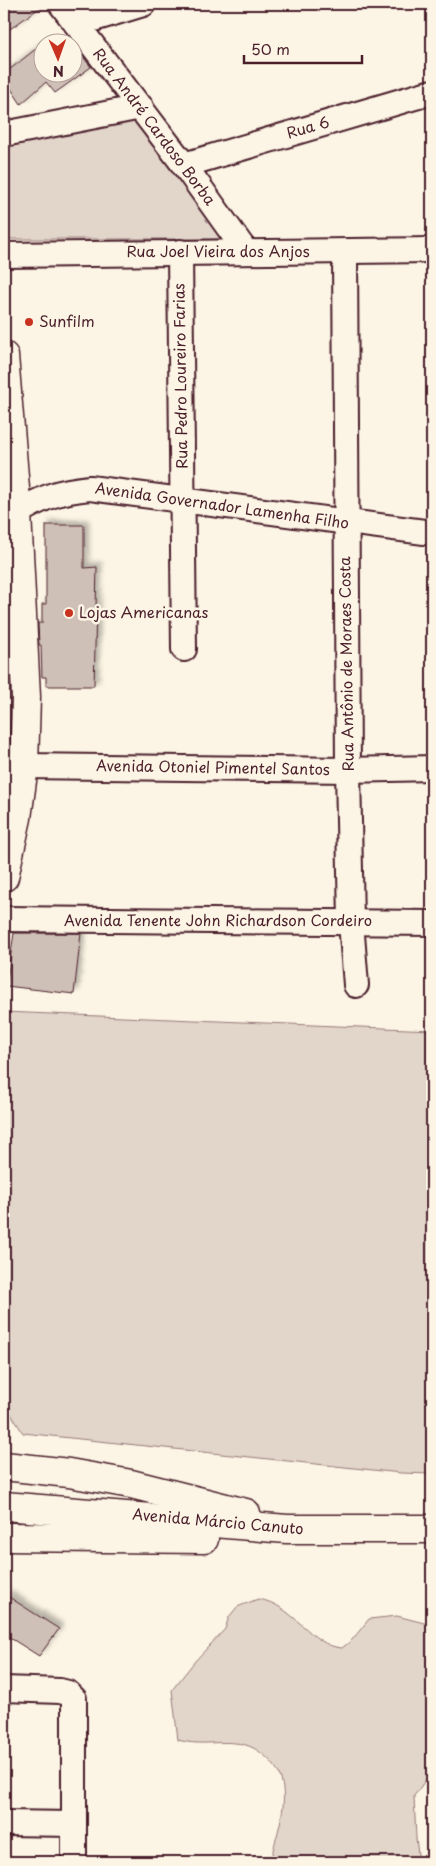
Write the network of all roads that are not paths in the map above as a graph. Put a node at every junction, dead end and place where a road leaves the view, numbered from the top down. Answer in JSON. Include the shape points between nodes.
{"nodes":[{"id":1,"x":61,"y":4,"type":"edge"},
{"id":2,"x":143,"y":4,"type":"edge"},
{"id":3,"x":77,"y":24,"type":"junction"},
{"id":4,"x":432,"y":92,"type":"edge"},
{"id":5,"x":141,"y":108,"type":"junction"},
{"id":6,"x":4,"y":134,"type":"edge"},
{"id":7,"x":184,"y":165,"type":"junction"},
{"id":8,"x":432,"y":250,"type":"edge"},
{"id":9,"x":180,"y":252,"type":"junction"},
{"id":10,"x":246,"y":252,"type":"junction"},
{"id":11,"x":345,"y":252,"type":"junction"},
{"id":12,"x":4,"y":255,"type":"edge"},
{"id":13,"x":4,"y":356,"type":"edge"},
{"id":14,"x":182,"y":500,"type":"junction"},
{"id":15,"x":17,"y":513,"type":"junction"},
{"id":16,"x":345,"y":523,"type":"junction"},
{"id":17,"x":432,"y":533,"type":"edge"},
{"id":18,"x":4,"y":597,"type":"edge"},
{"id":19,"x":184,"y":649,"type":"dead end"},
{"id":20,"x":432,"y":768,"type":"edge"},
{"id":21,"x":9,"y":769,"type":"edge"},
{"id":22,"x":348,"y":770,"type":"junction"},
{"id":23,"x":4,"y":877,"type":"edge"},
{"id":24,"x":4,"y":919,"type":"edge"},
{"id":25,"x":351,"y":922,"type":"junction"},
{"id":26,"x":432,"y":923,"type":"edge"},
{"id":27,"x":356,"y":985,"type":"dead end"},
{"id":28,"x":4,"y":1466,"type":"edge"},
{"id":29,"x":4,"y":1506,"type":"edge"},
{"id":30,"x":287,"y":1528,"type":"junction"},
{"id":31,"x":432,"y":1529,"type":"edge"},
{"id":32,"x":325,"y":1530,"type":"junction"},
{"id":33,"x":4,"y":1536,"type":"edge"},
{"id":34,"x":4,"y":1689,"type":"edge"},
{"id":35,"x":4,"y":1823,"type":"edge"},
{"id":36,"x":74,"y":1824,"type":"junction"},
{"id":37,"x":74,"y":1862,"type":"edge"}],
"edges":[{"from":1,"to":3,"type":"street","name":"Rua André Cardoso Borba"},
{"from":2,"to":3,"type":"street"},
{"from":3,"to":5,"type":"street","name":"Rua André Cardoso Borba"},
{"from":4,"to":7,"type":"street","name":"Rua 6"},
{"from":5,"to":6,"type":"street"},
{"from":5,"to":7,"type":"street","name":"Rua André Cardoso Borba"},
{"from":7,"to":10,"type":"street","name":"Rua André Cardoso Borba"},
{"from":8,"to":11,"type":"street","name":"Rua Joel Vieira dos Anjos"},
{"from":9,"to":10,"type":"street","name":"Rua Joel Vieira dos Anjos"},
{"from":9,"to":12,"type":"street","name":"Rua Joel Vieira dos Anjos"},
{"from":9,"to":14,"type":"street","name":"Rua Pedro Loureiro Farias"},
{"from":10,"to":11,"type":"street","name":"Rua Joel Vieira dos Anjos"},
{"from":11,"to":16,"type":"street","name":"Rua Antônio de Moraes Costa"},
{"from":13,"to":15,"type":"main road"},
{"from":14,"to":15,"type":"street","name":"Avenida Governador Lamenha Filho","via":[[90,488],[64,490]]},
{"from":14,"to":16,"type":"street","name":"Avenida Governador Lamenha Filho"},
{"from":14,"to":19,"type":"street","name":"Rua Pedro Loureiro Farias"},
{"from":15,"to":21,"type":"main road","via":[[25,653]]},
{"from":16,"to":17,"type":"street","name":"Avenida Governador Lamenha Filho"},
{"from":16,"to":22,"type":"street","name":"Rua Antônio de Moraes Costa"},
{"from":18,"to":21,"type":"main road"},
{"from":20,"to":22,"type":"street","name":"Avenida Otoniel Pimentel Santos"},
{"from":21,"to":22,"type":"street","name":"Avenida Otoniel Pimentel Santos"},
{"from":21,"to":23,"type":"main road","via":[[16,818]]},
{"from":22,"to":25,"type":"street","name":"Rua Antônio de Moraes Costa"},
{"from":24,"to":25,"type":"street","name":"Avenida Tenente John Richardson Cordeiro"},
{"from":25,"to":26,"type":"street","name":"Avenida Tenente John Richardson Cordeiro"},
{"from":25,"to":27,"type":"street","name":"Rua Antônio de Moraes Costa"},
{"from":28,"to":30,"type":"main road","via":[[131,1484],[240,1511]]},
{"from":29,"to":30,"type":"main road","name":"Avenida Márcio Canuto"},
{"from":30,"to":32,"type":"main road","name":"Avenida Márcio Canuto"},
{"from":31,"to":32,"type":"main road","name":"Avenida Márcio Canuto"},
{"from":32,"to":33,"type":"main road","via":[[231,1539]]},
{"from":34,"to":36,"type":"street","via":[[60,1691],[72,1696]]},
{"from":35,"to":36,"type":"street"},
{"from":36,"to":37,"type":"street"}]}
